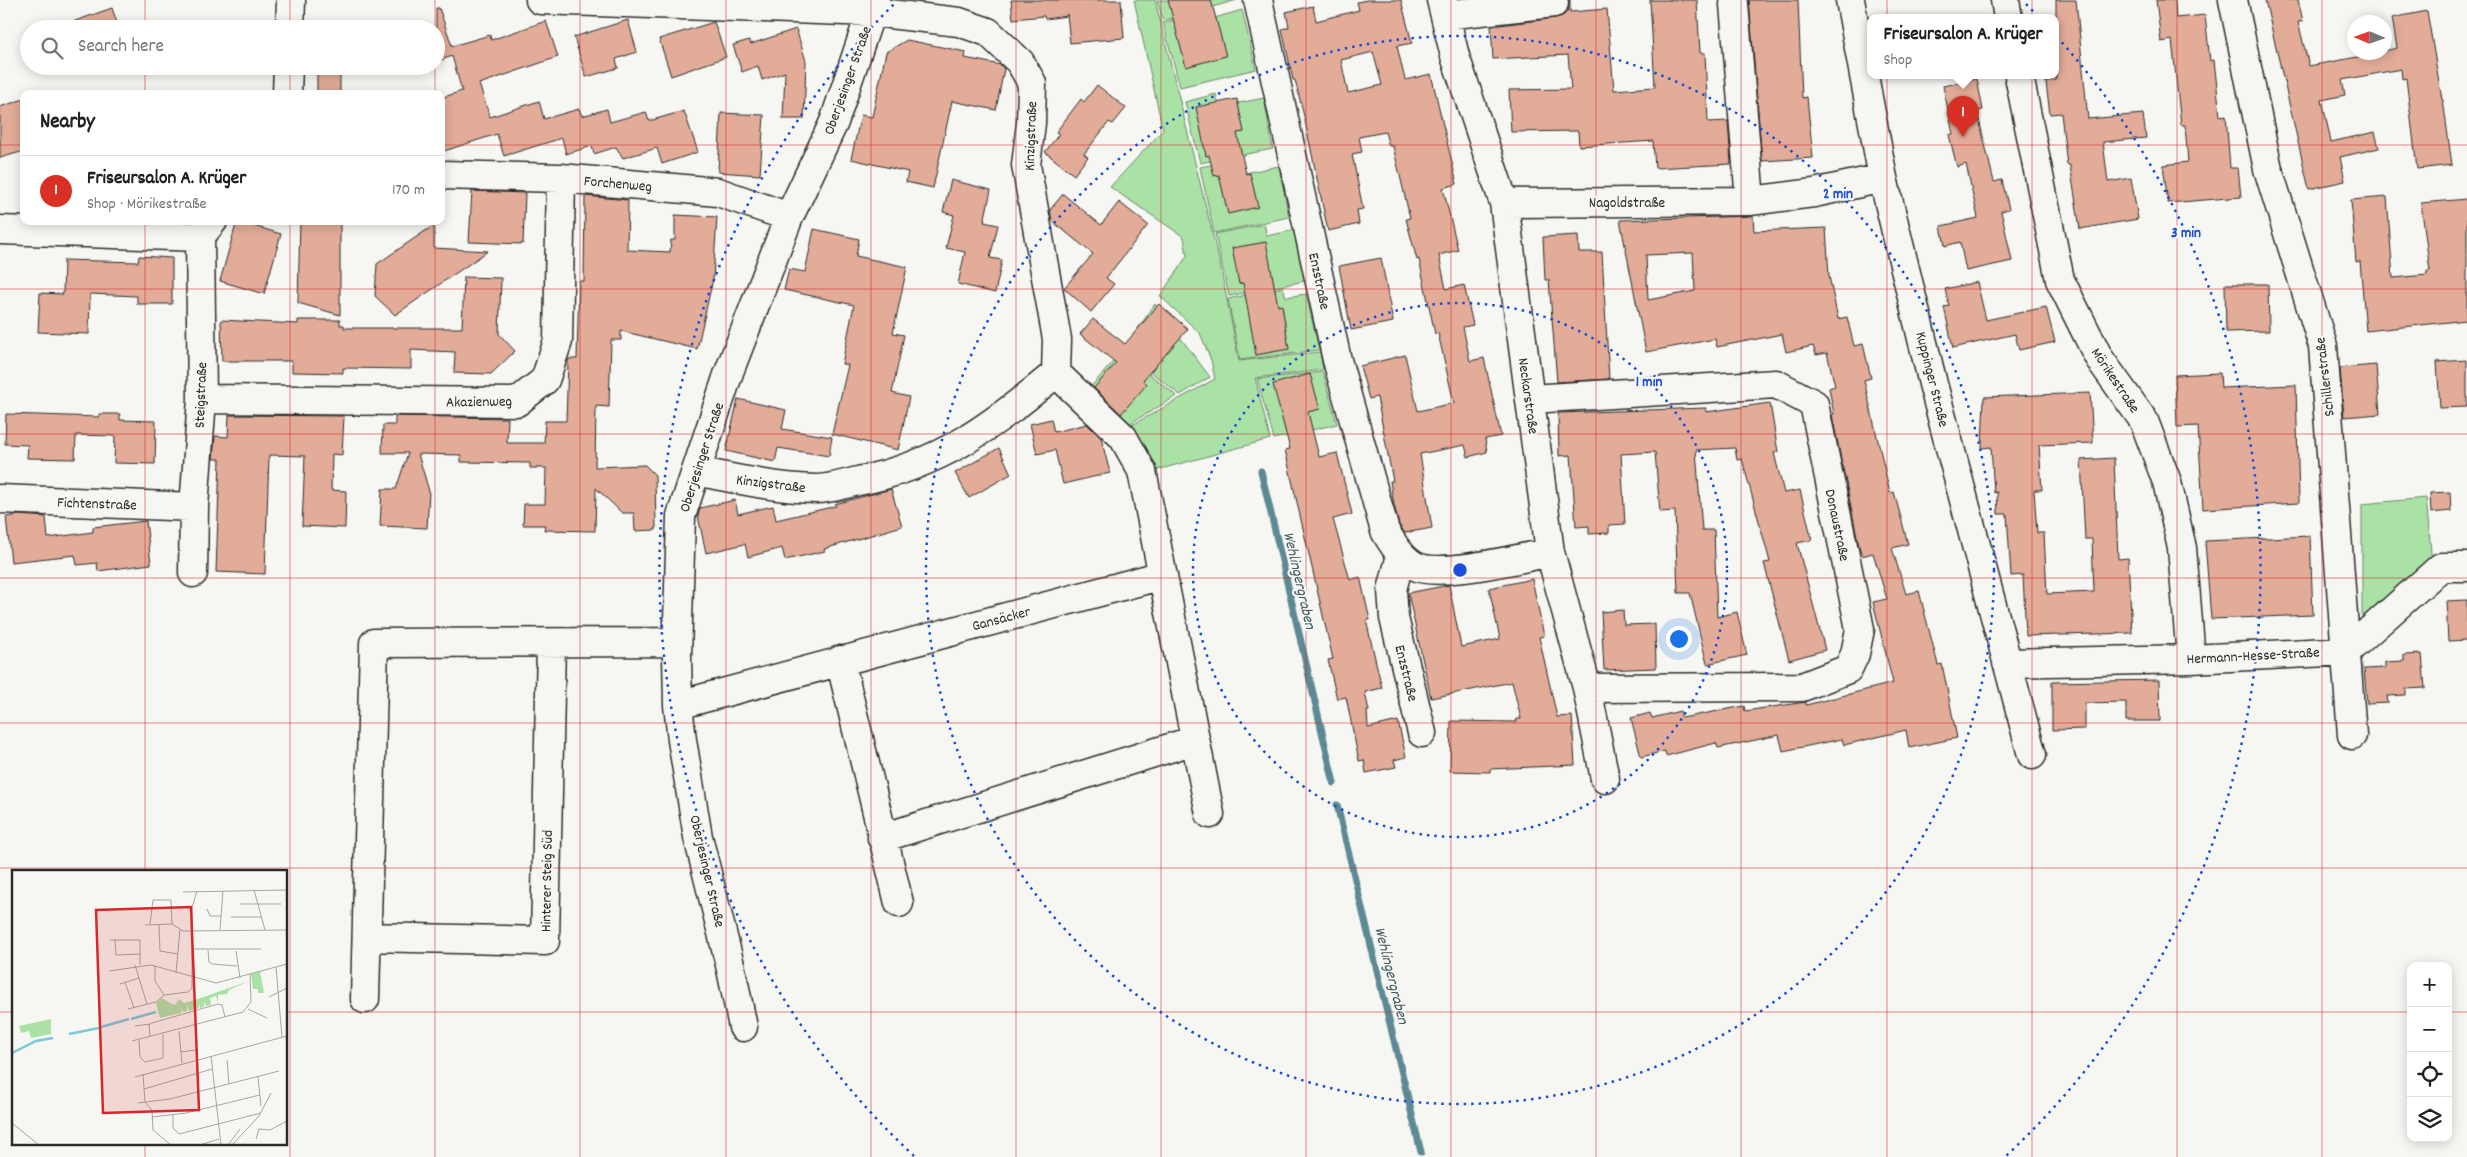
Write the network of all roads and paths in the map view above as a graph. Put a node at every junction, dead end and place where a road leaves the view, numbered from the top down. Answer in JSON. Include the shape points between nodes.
{"nodes":[{"id":1,"x":291,"y":0,"type":"edge"},
{"id":2,"x":540,"y":0,"type":"edge"},
{"id":3,"x":1258,"y":0,"type":"edge"},
{"id":4,"x":1850,"y":0,"type":"edge"},
{"id":5,"x":2004,"y":0,"type":"edge"},
{"id":6,"x":2233,"y":0,"type":"edge"},
{"id":7,"x":1554,"y":3,"type":"dead end"},
{"id":8,"x":1734,"y":4,"type":"dead end"},
{"id":9,"x":873,"y":6,"type":"edge"},
{"id":10,"x":1443,"y":8,"type":"edge"},
{"id":11,"x":2007,"y":14,"type":"edge"},
{"id":12,"x":290,"y":20,"type":"edge"},
{"id":13,"x":288,"y":75,"type":"edge"},
{"id":14,"x":2021,"y":79,"type":"edge"},
{"id":15,"x":287,"y":90,"type":"edge"},
{"id":16,"x":445,"y":174,"type":"edge"},
{"id":17,"x":561,"y":178,"type":"junction"},
{"id":18,"x":1883,"y":178,"type":"junction"},
{"id":19,"x":1750,"y":201,"type":"junction"},
{"id":20,"x":1504,"y":203,"type":"junction"},
{"id":21,"x":789,"y":217,"type":"junction"},
{"id":22,"x":206,"y":229,"type":"edge"},
{"id":23,"x":0,"y":230,"type":"edge"},
{"id":24,"x":1056,"y":373,"type":"junction"},
{"id":25,"x":202,"y":399,"type":"junction"},
{"id":26,"x":1530,"y":399,"type":"junction"},
{"id":27,"x":696,"y":471,"type":"junction"},
{"id":28,"x":0,"y":499,"type":"edge"},
{"id":29,"x":194,"y":507,"type":"junction"},
{"id":30,"x":1550,"y":552,"type":"junction"},
{"id":31,"x":1401,"y":556,"type":"junction"},
{"id":32,"x":2467,"y":566,"type":"edge"},
{"id":33,"x":193,"y":573,"type":"dead end"},
{"id":34,"x":1162,"y":575,"type":"junction"},
{"id":35,"x":677,"y":642,"type":"junction"},
{"id":36,"x":550,"y":643,"type":"junction"},
{"id":37,"x":2347,"y":651,"type":"junction"},
{"id":38,"x":2191,"y":659,"type":"junction"},
{"id":39,"x":840,"y":660,"type":"junction"},
{"id":40,"x":2007,"y":663,"type":"junction"},
{"id":41,"x":1587,"y":688,"type":"junction"},
{"id":42,"x":678,"y":705,"type":"junction"},
{"id":43,"x":1422,"y":732,"type":"dead end"},
{"id":44,"x":2352,"y":735,"type":"dead end"},
{"id":45,"x":1196,"y":740,"type":"junction"},
{"id":46,"x":2032,"y":755,"type":"dead end"},
{"id":47,"x":1605,"y":779,"type":"dead end"},
{"id":48,"x":1210,"y":814,"type":"dead end"},
{"id":49,"x":882,"y":838,"type":"junction"},
{"id":50,"x":899,"y":903,"type":"dead end"},
{"id":51,"x":367,"y":937,"type":"junction"},
{"id":52,"x":365,"y":999,"type":"dead end"},
{"id":53,"x":742,"y":1027,"type":"dead end"}],
"edges":[{"from":1,"to":12,"type":"street"},
{"from":2,"to":9,"type":"street","name":"Kinzigstraße"},
{"from":3,"to":31,"type":"street","name":"Enzstraße","via":[[1337,360],[1385,531]]},
{"from":4,"to":18,"type":"street","name":"Kuppinger Straße"},
{"from":5,"to":11,"type":"street"},
{"from":6,"to":37,"type":"street","name":"Schillerstraße","via":[[2268,170],[2323,346]]},
{"from":7,"to":10,"type":"street","name":"Neckarstraße"},
{"from":8,"to":19,"type":"street"},
{"from":9,"to":21,"type":"street","name":"Oberjesinger Straße","via":[[834,122]]},
{"from":9,"to":24,"type":"street","name":"Kinzigstraße","via":[[959,22],[988,32],[1020,62],[1032,83],[1026,165],[1057,340]]},
{"from":10,"to":20,"type":"street","name":"Neckarstraße","via":[[1455,56]]},
{"from":13,"to":15,"type":"street"},
{"from":14,"to":38,"type":"street","name":"Mörikestraße","via":[[2060,280],[2099,358],[2144,420],[2167,482],[2182,548]]},
{"from":16,"to":17,"type":"street","name":"Forchenweg"},
{"from":17,"to":21,"type":"street","name":"Forchenweg","via":[[718,192]]},
{"from":17,"to":25,"type":"street","name":"Akazienweg","via":[[558,341],[545,380],[517,402]]},
{"from":18,"to":19,"type":"street","name":"Nagoldstraße","via":[[1814,193]]},
{"from":18,"to":40,"type":"street","name":"Kuppinger Straße"},
{"from":19,"to":20,"type":"street","name":"Nagoldstraße"},
{"from":20,"to":26,"type":"street","name":"Neckarstraße"},
{"from":21,"to":27,"type":"street","name":"Oberjesinger Straße","via":[[729,372]]},
{"from":22,"to":23,"type":"street"},
{"from":22,"to":25,"type":"street","name":"Steigstraße"},
{"from":24,"to":27,"type":"street","name":"Kinzigstraße","via":[[1000,419],[947,452],[882,476],[819,489],[771,486]]},
{"from":24,"to":34,"type":"street","via":[[1123,437],[1142,471]]},
{"from":25,"to":29,"type":"street","name":"Steigstraße"},
{"from":26,"to":30,"type":"street","name":"Neckarstraße"},
{"from":26,"to":41,"type":"street","name":"Donaustraße","via":[[1776,384],[1814,404],[1860,629],[1848,669],[1802,687]]},
{"from":27,"to":35,"type":"street","name":"Oberjesinger Straße","via":[[681,516]]},
{"from":28,"to":29,"type":"street","name":"Fichtenstraße"},
{"from":29,"to":33,"type":"street","name":"Steigstraße"},
{"from":30,"to":31,"type":"street","via":[[1463,568],[1416,566]]},
{"from":30,"to":41,"type":"street","name":"Neckarstraße"},
{"from":31,"to":43,"type":"street","name":"Enzstraße","via":[[1392,590],[1394,618]]},
{"from":32,"to":37,"type":"street","via":[[2441,567]]},
{"from":34,"to":39,"type":"street","name":"Gansäcker"},
{"from":34,"to":45,"type":"street"},
{"from":35,"to":36,"type":"street"},
{"from":35,"to":42,"type":"street","name":"Oberjesinger Straße"},
{"from":36,"to":51,"type":"street","via":[[374,644]]},
{"from":36,"to":51,"type":"street","name":"Hinterer Steig Süd","via":[[544,941]]},
{"from":37,"to":38,"type":"street","name":"Hermann-Hesse-Straße"},
{"from":37,"to":44,"type":"street","name":"Schillerstraße"},
{"from":38,"to":40,"type":"street","name":"Hermann-Hesse-Straße"},
{"from":39,"to":42,"type":"street","name":"Gansäcker"},
{"from":39,"to":49,"type":"street"},
{"from":40,"to":46,"type":"street","name":"Kuppinger Straße"},
{"from":41,"to":47,"type":"street","name":"Neckarstraße"},
{"from":42,"to":53,"type":"street","name":"Oberjesinger Straße","via":[[698,837]]},
{"from":45,"to":48,"type":"street"},
{"from":45,"to":49,"type":"street"},
{"from":49,"to":50,"type":"street"},
{"from":51,"to":52,"type":"street"}]}
